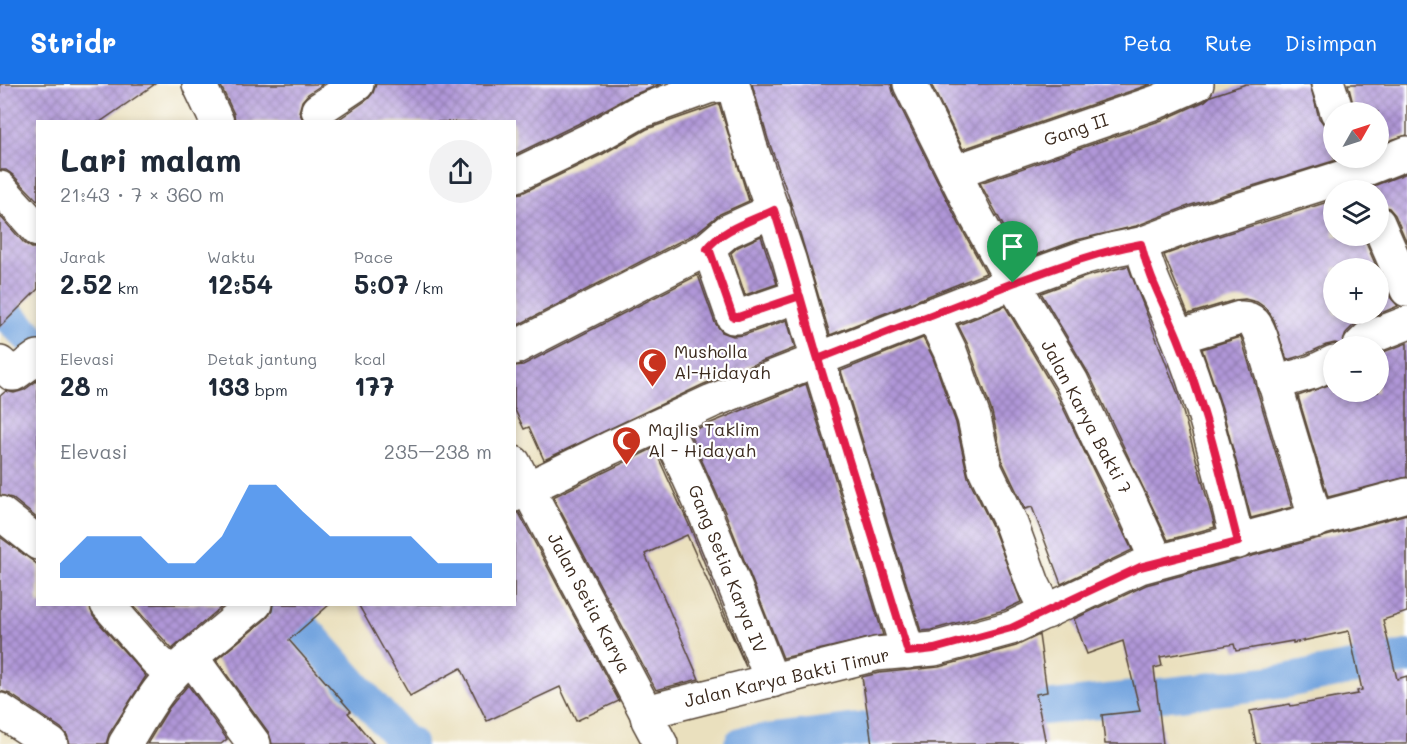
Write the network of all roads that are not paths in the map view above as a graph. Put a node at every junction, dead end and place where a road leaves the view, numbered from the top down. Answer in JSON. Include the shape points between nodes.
{"nodes":[{"id":1,"x":357,"y":84,"type":"edge"},
{"id":2,"x":731,"y":84,"type":"edge"},
{"id":3,"x":910,"y":84,"type":"edge"},
{"id":4,"x":1197,"y":84,"type":"edge"},
{"id":5,"x":1328,"y":84,"type":"edge"},
{"id":6,"x":1334,"y":102,"type":"edge"},
{"id":7,"x":317,"y":105,"type":"edge"},
{"id":8,"x":1407,"y":153,"type":"edge"},
{"id":9,"x":954,"y":172,"type":"junction"},
{"id":10,"x":1360,"y":173,"type":"edge"},
{"id":11,"x":516,"y":175,"type":"edge"},
{"id":12,"x":0,"y":188,"type":"edge"},
{"id":13,"x":774,"y":210,"type":"junction"},
{"id":14,"x":36,"y":229,"type":"edge"},
{"id":15,"x":1141,"y":244,"type":"junction"},
{"id":16,"x":1388,"y":246,"type":"edge"},
{"id":17,"x":707,"y":249,"type":"junction"},
{"id":18,"x":1013,"y":283,"type":"junction"},
{"id":19,"x":1407,"y":290,"type":"edge"},
{"id":20,"x":800,"y":296,"type":"junction"},
{"id":21,"x":925,"y":317,"type":"junction"},
{"id":22,"x":1407,"y":323,"type":"edge"},
{"id":23,"x":1372,"y":336,"type":"edge"},
{"id":24,"x":1178,"y":337,"type":"junction"},
{"id":25,"x":516,"y":347,"type":"edge"},
{"id":26,"x":36,"y":358,"type":"edge"},
{"id":27,"x":818,"y":359,"type":"junction"},
{"id":28,"x":0,"y":363,"type":"edge"},
{"id":29,"x":1323,"y":367,"type":"edge"},
{"id":30,"x":1274,"y":383,"type":"junction"},
{"id":31,"x":664,"y":425,"type":"junction"},
{"id":32,"x":519,"y":482,"type":"edge"},
{"id":33,"x":1407,"y":495,"type":"edge"},
{"id":34,"x":0,"y":513,"type":"edge"},
{"id":35,"x":1316,"y":521,"type":"junction"},
{"id":36,"x":36,"y":541,"type":"edge"},
{"id":37,"x":1238,"y":542,"type":"junction"},
{"id":38,"x":1156,"y":561,"type":"junction"},
{"id":39,"x":109,"y":606,"type":"edge"},
{"id":40,"x":253,"y":606,"type":"edge"},
{"id":41,"x":1047,"y":612,"type":"junction"},
{"id":42,"x":908,"y":652,"type":"junction"},
{"id":43,"x":181,"y":665,"type":"junction"},
{"id":44,"x":772,"y":681,"type":"junction"},
{"id":45,"x":1,"y":712,"type":"edge"},
{"id":46,"x":652,"y":725,"type":"edge"},
{"id":47,"x":51,"y":744,"type":"edge"},
{"id":48,"x":125,"y":744,"type":"edge"},
{"id":49,"x":254,"y":744,"type":"edge"}],
"edges":[{"from":1,"to":7,"type":"street"},
{"from":2,"to":11,"type":"street","via":[[708,87],[639,112]]},
{"from":2,"to":13,"type":"street"},
{"from":3,"to":9,"type":"street","name":"Jalan Karya Bakti 7"},
{"from":4,"to":9,"type":"street","name":"Gang II","via":[[1159,101]]},
{"from":5,"to":6,"type":"street"},
{"from":8,"to":10,"type":"street"},
{"from":9,"to":18,"type":"street","name":"Jalan Karya Bakti 7"},
{"from":10,"to":15,"type":"street"},
{"from":12,"to":14,"type":"street"},
{"from":13,"to":17,"type":"street","via":[[728,231]]},
{"from":13,"to":20,"type":"street"},
{"from":15,"to":18,"type":"street","via":[[1082,258]]},
{"from":15,"to":24,"type":"street","via":[[1146,265]]},
{"from":16,"to":19,"type":"street"},
{"from":17,"to":20,"type":"street","via":[[733,317]]},
{"from":17,"to":25,"type":"street"},
{"from":18,"to":21,"type":"street"},
{"from":18,"to":38,"type":"street","name":"Jalan Karya Bakti 7","via":[[1072,382]]},
{"from":20,"to":27,"type":"street"},
{"from":21,"to":27,"type":"street"},
{"from":21,"to":41,"type":"street","via":[[937,324],[950,351],[974,418],[985,469]]},
{"from":22,"to":23,"type":"street"},
{"from":24,"to":30,"type":"street","via":[[1240,318],[1251,319],[1258,328]]},
{"from":24,"to":37,"type":"street","via":[[1207,419]]},
{"from":26,"to":28,"type":"street","via":[[14,374]]},
{"from":27,"to":31,"type":"street"},
{"from":27,"to":42,"type":"street"},
{"from":29,"to":30,"type":"street"},
{"from":30,"to":35,"type":"street"},
{"from":31,"to":32,"type":"street"},
{"from":31,"to":44,"type":"street","name":"Gang Setia Karya IV","via":[[713,530]]},
{"from":32,"to":46,"type":"street","name":"Jalan Setia Karya"},
{"from":33,"to":35,"type":"street","name":"Jalan Karya Bakti Timur"},
{"from":34,"to":36,"type":"street"},
{"from":35,"to":37,"type":"street","name":"Jalan Karya Bakti Timur"},
{"from":37,"to":38,"type":"street","name":"Jalan Karya Bakti Timur"},
{"from":38,"to":41,"type":"street","name":"Jalan Karya Bakti Timur"},
{"from":39,"to":43,"type":"street","via":[[155,659]]},
{"from":40,"to":43,"type":"street"},
{"from":41,"to":42,"type":"street","name":"Jalan Karya Bakti Timur","via":[[1011,628]]},
{"from":42,"to":44,"type":"street","name":"Jalan Karya Bakti Timur","via":[[876,654]]},
{"from":43,"to":48,"type":"street","via":[[159,689]]},
{"from":43,"to":49,"type":"street"},
{"from":44,"to":46,"type":"street","name":"Jalan Karya Bakti Timur"},
{"from":45,"to":47,"type":"street"}]}
